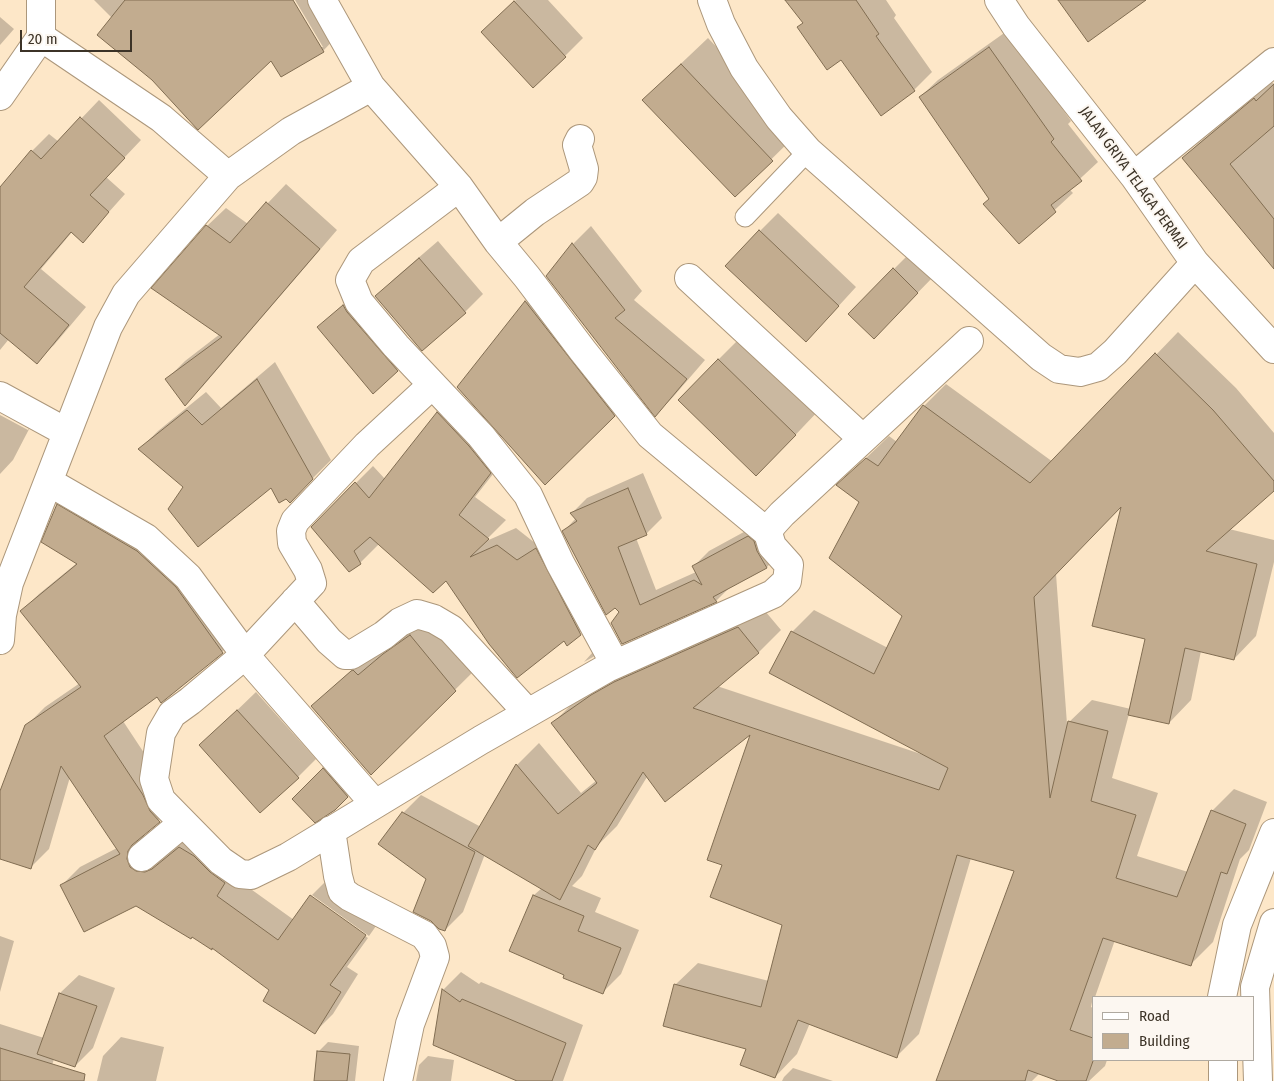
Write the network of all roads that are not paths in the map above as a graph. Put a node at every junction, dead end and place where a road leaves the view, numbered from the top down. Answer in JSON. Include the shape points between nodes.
{"nodes":[{"id":1,"x":41,"y":0,"type":"edge"},
{"id":2,"x":322,"y":0,"type":"edge"},
{"id":3,"x":712,"y":0,"type":"edge"},
{"id":4,"x":999,"y":0,"type":"edge"},
{"id":5,"x":41,"y":36,"type":"junction"},
{"id":6,"x":1274,"y":62,"type":"edge"},
{"id":7,"x":371,"y":87,"type":"junction"},
{"id":8,"x":0,"y":96,"type":"edge"},
{"id":9,"x":580,"y":139,"type":"dead end"},
{"id":10,"x":808,"y":151,"type":"junction"},
{"id":11,"x":228,"y":176,"type":"junction"},
{"id":12,"x":1134,"y":176,"type":"junction"},
{"id":13,"x":459,"y":187,"type":"junction"},
{"id":14,"x":745,"y":217,"type":"dead end"},
{"id":15,"x":498,"y":242,"type":"junction"},
{"id":16,"x":1195,"y":262,"type":"junction"},
{"id":17,"x":689,"y":278,"type":"dead end"},
{"id":18,"x":969,"y":341,"type":"dead end"},
{"id":19,"x":1274,"y":349,"type":"edge"},
{"id":20,"x":432,"y":385,"type":"junction"},
{"id":21,"x":0,"y":396,"type":"edge"},
{"id":22,"x":66,"y":432,"type":"junction"},
{"id":23,"x":863,"y":439,"type":"junction"},
{"id":24,"x":49,"y":482,"type":"junction"},
{"id":25,"x":768,"y":533,"type":"junction"},
{"id":26,"x":295,"y":601,"type":"junction"},
{"id":27,"x":0,"y":640,"type":"edge"},
{"id":28,"x":245,"y":655,"type":"junction"},
{"id":29,"x":615,"y":664,"type":"junction"},
{"id":30,"x":528,"y":713,"type":"junction"},
{"id":31,"x":375,"y":804,"type":"junction"},
{"id":32,"x":183,"y":823,"type":"junction"},
{"id":33,"x":331,"y":830,"type":"junction"},
{"id":34,"x":1274,"y":833,"type":"edge"},
{"id":35,"x":142,"y":857,"type":"dead end"},
{"id":36,"x":1274,"y":923,"type":"edge"},
{"id":37,"x":1222,"y":996,"type":"edge"},
{"id":38,"x":1223,"y":1061,"type":"edge"},
{"id":39,"x":398,"y":1081,"type":"edge"},
{"id":40,"x":1223,"y":1081,"type":"edge"},
{"id":41,"x":1258,"y":1081,"type":"edge"}],
"edges":[{"from":1,"to":5,"type":"street"},
{"from":2,"to":7,"type":"street"},
{"from":3,"to":10,"type":"street","via":[[744,68]]},
{"from":4,"to":12,"type":"street","name":"JALAN GRIYA TELAGA PERMAI"},
{"from":5,"to":8,"type":"street"},
{"from":5,"to":11,"type":"street","via":[[161,118]]},
{"from":6,"to":12,"type":"street"},
{"from":7,"to":11,"type":"street","via":[[291,131]]},
{"from":7,"to":13,"type":"street"},
{"from":9,"to":15,"type":"street","via":[[577,145],[584,169],[580,182],[534,212]]},
{"from":10,"to":14,"type":"lane"},
{"from":10,"to":16,"type":"street","via":[[1041,357],[1059,369],[1080,372],[1098,367]]},
{"from":11,"to":22,"type":"street","via":[[126,294],[108,327]]},
{"from":12,"to":16,"type":"street","name":"JALAN GRIYA TELAGA PERMAI"},
{"from":13,"to":15,"type":"street"},
{"from":13,"to":20,"type":"street","via":[[361,261],[350,280],[359,302]]},
{"from":15,"to":25,"type":"street","via":[[650,435]]},
{"from":16,"to":19,"type":"street","name":"JALAN GRIYA TELAGA PERMAI"},
{"from":17,"to":23,"type":"street"},
{"from":18,"to":23,"type":"street"},
{"from":20,"to":26,"type":"street","via":[[366,445],[295,521],[292,543],[312,583]]},
{"from":20,"to":29,"type":"street","via":[[481,436],[528,495],[560,563]]},
{"from":21,"to":22,"type":"street"},
{"from":22,"to":24,"type":"street"},
{"from":23,"to":25,"type":"street","via":[[782,514]]},
{"from":24,"to":27,"type":"street","via":[[9,583]]},
{"from":24,"to":28,"type":"street","via":[[146,538],[188,577]]},
{"from":25,"to":29,"type":"street","via":[[772,546],[789,565],[787,581],[773,594]]},
{"from":26,"to":28,"type":"street"},
{"from":26,"to":30,"type":"street","via":[[329,641],[351,655],[417,614],[434,619],[451,629]]},
{"from":28,"to":31,"type":"street"},
{"from":28,"to":32,"type":"street","via":[[172,714],[161,733],[154,779],[161,800]]},
{"from":29,"to":30,"type":"street"},
{"from":30,"to":31,"type":"street"},
{"from":31,"to":33,"type":"street"},
{"from":32,"to":33,"type":"street","via":[[221,861],[240,874],[251,875]]},
{"from":32,"to":35,"type":"street"},
{"from":33,"to":39,"type":"street","via":[[342,890],[424,935],[432,946],[434,957],[410,1024]]},
{"from":34,"to":37,"type":"street","via":[[1236,925]]},
{"from":36,"to":41,"type":"street","via":[[1255,987]]},
{"from":38,"to":40,"type":"street"}]}
